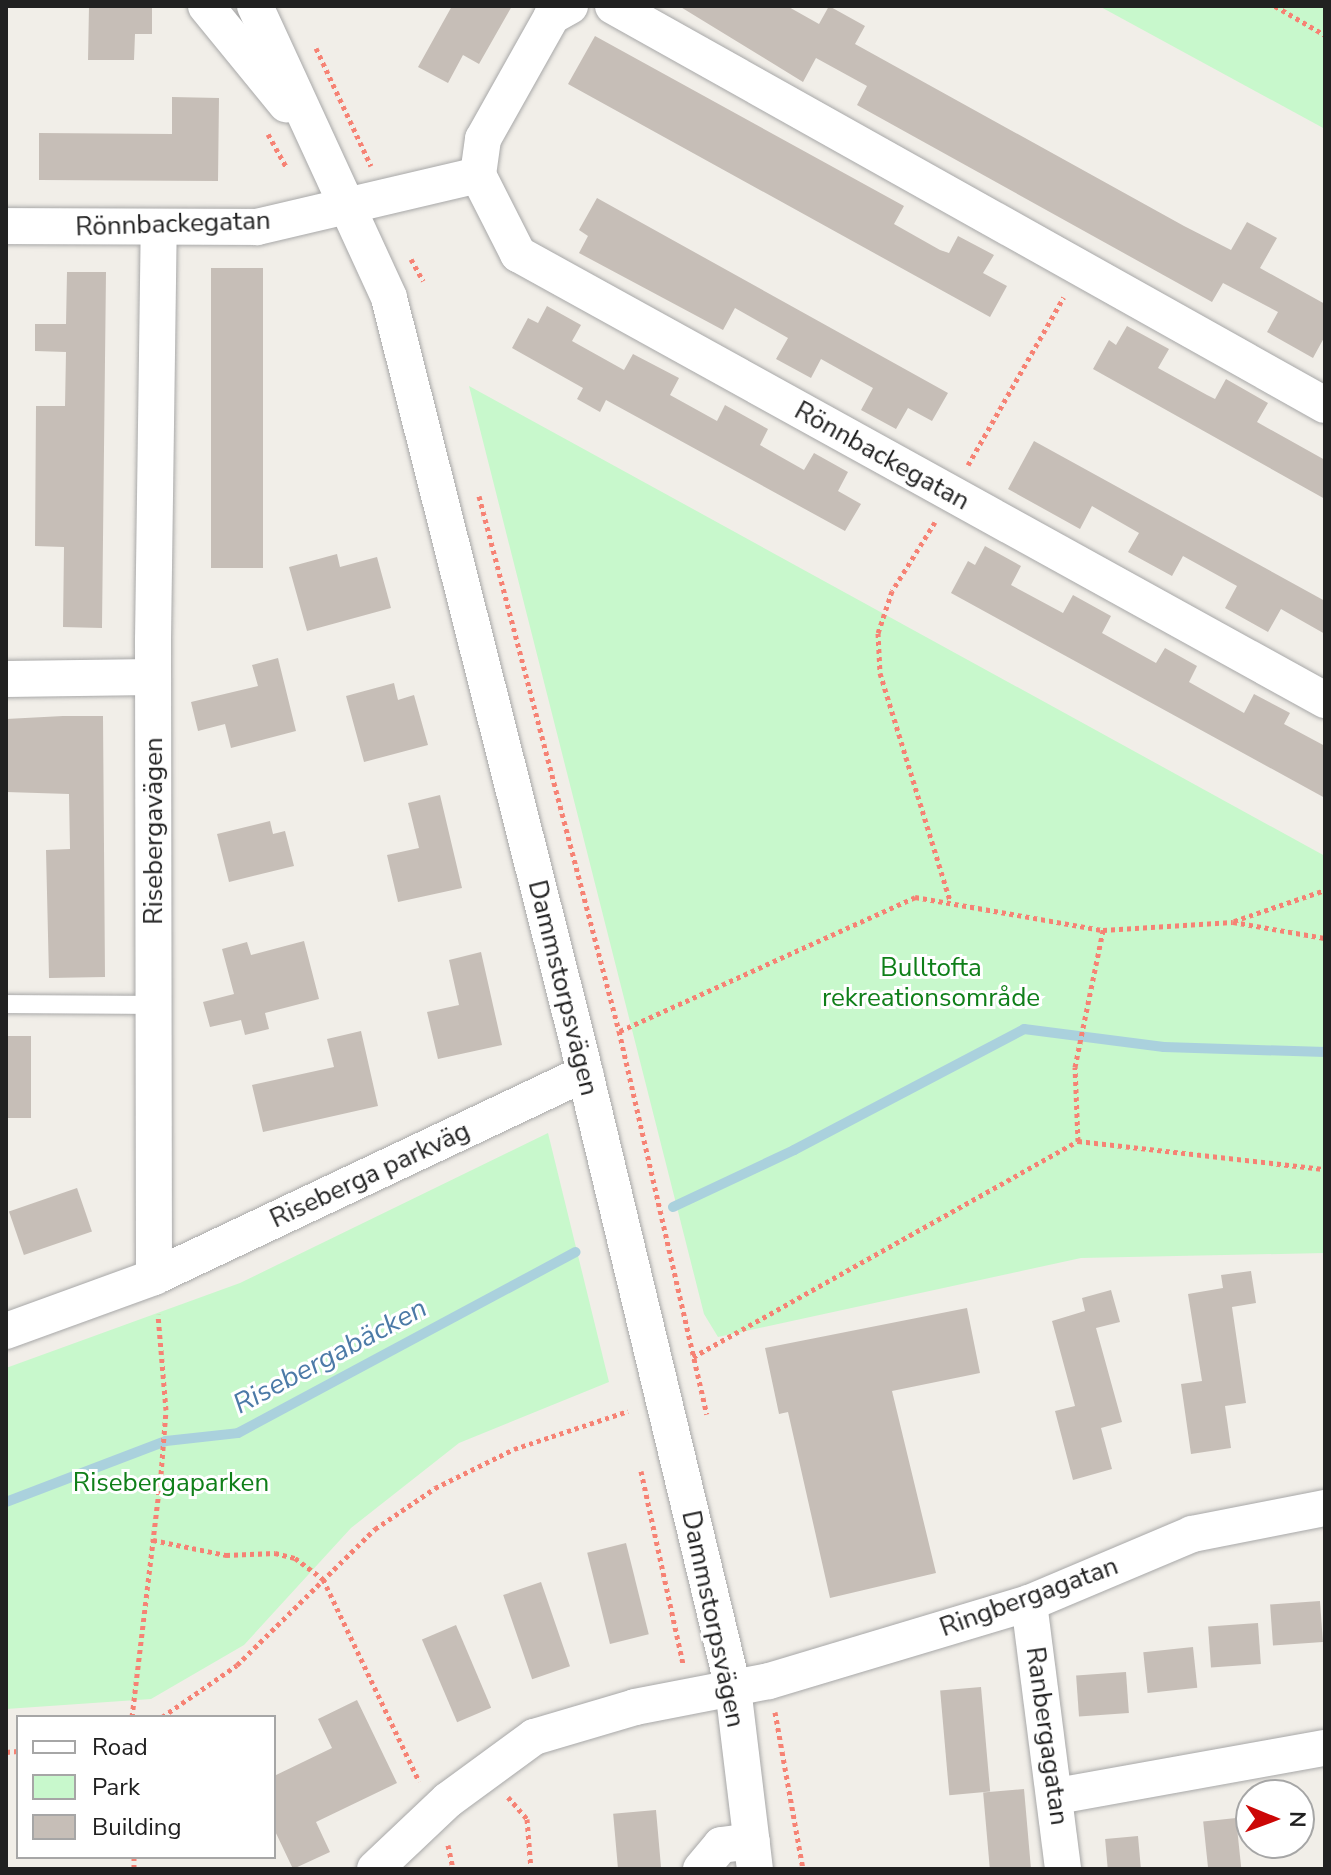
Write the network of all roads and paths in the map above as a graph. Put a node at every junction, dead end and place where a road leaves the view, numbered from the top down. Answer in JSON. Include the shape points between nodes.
{"nodes":[{"id":1,"x":206,"y":6,"type":"edge"},
{"id":2,"x":255,"y":6,"type":"edge"},
{"id":3,"x":570,"y":6,"type":"edge"},
{"id":4,"x":613,"y":6,"type":"edge"},
{"id":5,"x":1275,"y":6,"type":"edge"},
{"id":6,"x":1325,"y":35,"type":"edge"},
{"id":7,"x":263,"y":123,"type":"dead end"},
{"id":8,"x":325,"y":150,"type":"junction"},
{"id":9,"x":478,"y":175,"type":"junction"},
{"id":10,"x":349,"y":205,"type":"junction"},
{"id":11,"x":312,"y":213,"type":"junction"},
{"id":12,"x":6,"y":226,"type":"edge"},
{"id":13,"x":159,"y":228,"type":"junction"},
{"id":14,"x":1080,"y":268,"type":"junction"},
{"id":15,"x":1325,"y":405,"type":"edge"},
{"id":16,"x":952,"y":495,"type":"junction"},
{"id":17,"x":153,"y":677,"type":"junction"},
{"id":18,"x":6,"y":679,"type":"edge"},
{"id":19,"x":1325,"y":700,"type":"edge"},
{"id":20,"x":1325,"y":890,"type":"edge"},
{"id":21,"x":950,"y":901,"type":"junction"},
{"id":22,"x":1233,"y":922,"type":"junction"},
{"id":23,"x":1103,"y":930,"type":"junction"},
{"id":24,"x":1325,"y":938,"type":"edge"},
{"id":25,"x":6,"y":1004,"type":"edge"},
{"id":26,"x":154,"y":1005,"type":"junction"},
{"id":27,"x":585,"y":1073,"type":"junction"},
{"id":28,"x":1078,"y":1141,"type":"junction"},
{"id":29,"x":1325,"y":1169,"type":"edge"},
{"id":30,"x":154,"y":1277,"type":"junction"},
{"id":31,"x":6,"y":1331,"type":"edge"},
{"id":32,"x":693,"y":1357,"type":"junction"},
{"id":33,"x":702,"y":1392,"type":"dead end"},
{"id":34,"x":631,"y":1426,"type":"dead end"},
{"id":35,"x":638,"y":1456,"type":"dead end"},
{"id":36,"x":1325,"y":1508,"type":"edge"},
{"id":37,"x":153,"y":1540,"type":"junction"},
{"id":38,"x":323,"y":1579,"type":"junction"},
{"id":39,"x":1029,"y":1603,"type":"junction"},
{"id":40,"x":733,"y":1688,"type":"junction"},
{"id":41,"x":690,"y":1696,"type":"junction"},
{"id":42,"x":132,"y":1715,"type":"edge"},
{"id":43,"x":165,"y":1715,"type":"edge"},
{"id":44,"x":1325,"y":1748,"type":"edge"},
{"id":45,"x":486,"y":1772,"type":"junction"},
{"id":46,"x":1057,"y":1796,"type":"junction"},
{"id":47,"x":434,"y":1813,"type":"junction"},
{"id":48,"x":753,"y":1855,"type":"edge"},
{"id":49,"x":375,"y":1869,"type":"edge"},
{"id":50,"x":453,"y":1869,"type":"edge"},
{"id":51,"x":531,"y":1869,"type":"edge"},
{"id":52,"x":701,"y":1869,"type":"edge"},
{"id":53,"x":1063,"y":1869,"type":"edge"}],
"edges":[{"from":1,"to":8,"type":"street","name":"Dammstorpsvägen"},
{"from":2,"to":8,"type":"street","name":"Dammstorpsvägen"},
{"from":3,"to":9,"type":"street","via":[[552,16],[483,139]]},
{"from":4,"to":14,"type":"street"},
{"from":5,"to":6,"type":"path"},
{"from":7,"to":11,"type":"path"},
{"from":8,"to":10,"type":"street","name":"Dammstorpsvägen"},
{"from":9,"to":10,"type":"street","name":"Rönnbackegatan"},
{"from":9,"to":16,"type":"street","name":"Rönnbackegatan","via":[[518,254]]},
{"from":10,"to":11,"type":"street","name":"Rönnbackegatan"},
{"from":10,"to":27,"type":"street","name":"Dammstorpsvägen","via":[[389,298]]},
{"from":11,"to":13,"type":"street","name":"Rönnbackegatan","via":[[257,227]]},
{"from":12,"to":13,"type":"street","name":"Rönnbackegatan"},
{"from":13,"to":17,"type":"street","name":"Risebergavägen"},
{"from":14,"to":15,"type":"street"},
{"from":14,"to":16,"type":"path"},
{"from":16,"to":19,"type":"street","name":"Rönnbackegatan"},
{"from":16,"to":21,"type":"path","via":[[892,591],[878,633],[880,673]]},
{"from":17,"to":18,"type":"street"},
{"from":17,"to":26,"type":"street","name":"Risebergavägen"},
{"from":20,"to":22,"type":"path"},
{"from":21,"to":23,"type":"path"},
{"from":21,"to":32,"type":"path","via":[[915,897],[619,1031]]},
{"from":22,"to":23,"type":"path"},
{"from":22,"to":24,"type":"path"},
{"from":23,"to":28,"type":"path","via":[[1075,1067]]},
{"from":25,"to":26,"type":"lane"},
{"from":26,"to":30,"type":"street","name":"Risebergavägen"},
{"from":27,"to":30,"type":"street","name":"Riseberga parkväg"},
{"from":27,"to":40,"type":"street","name":"Dammstorpsvägen"},
{"from":28,"to":29,"type":"path"},
{"from":28,"to":32,"type":"path"},
{"from":30,"to":31,"type":"street"},
{"from":30,"to":37,"type":"path","via":[[166,1410]]},
{"from":32,"to":33,"type":"path"},
{"from":34,"to":38,"type":"path","via":[[628,1411],[514,1449],[435,1488],[375,1529]]},
{"from":35,"to":41,"type":"path"},
{"from":36,"to":39,"type":"street","name":"Ringbergagatan","via":[[1192,1534]]},
{"from":37,"to":38,"type":"path","via":[[226,1555],[275,1553],[295,1558]]},
{"from":37,"to":42,"type":"path"},
{"from":38,"to":43,"type":"path","via":[[237,1665]]},
{"from":38,"to":47,"type":"path"},
{"from":39,"to":40,"type":"street","name":"Ringbergagatan"},
{"from":39,"to":46,"type":"street","name":"Ranbergagatan"},
{"from":40,"to":41,"type":"street","name":"Ringbergagatan"},
{"from":40,"to":48,"type":"street","name":"Dammstorpsvägen"},
{"from":41,"to":45,"type":"street","name":"Ringbergagatan","via":[[534,1737]]},
{"from":44,"to":46,"type":"street"},
{"from":45,"to":47,"type":"street","name":"Ringbergagatan"},
{"from":45,"to":51,"type":"path","via":[[527,1819]]},
{"from":46,"to":53,"type":"street","name":"Ranbergagatan"},
{"from":47,"to":49,"type":"street","name":"Ringbergagatan"},
{"from":47,"to":50,"type":"path","via":[[452,1853]]},
{"from":48,"to":52,"type":"street","name":"Dammstorpsvägen","via":[[721,1845]]}]}
